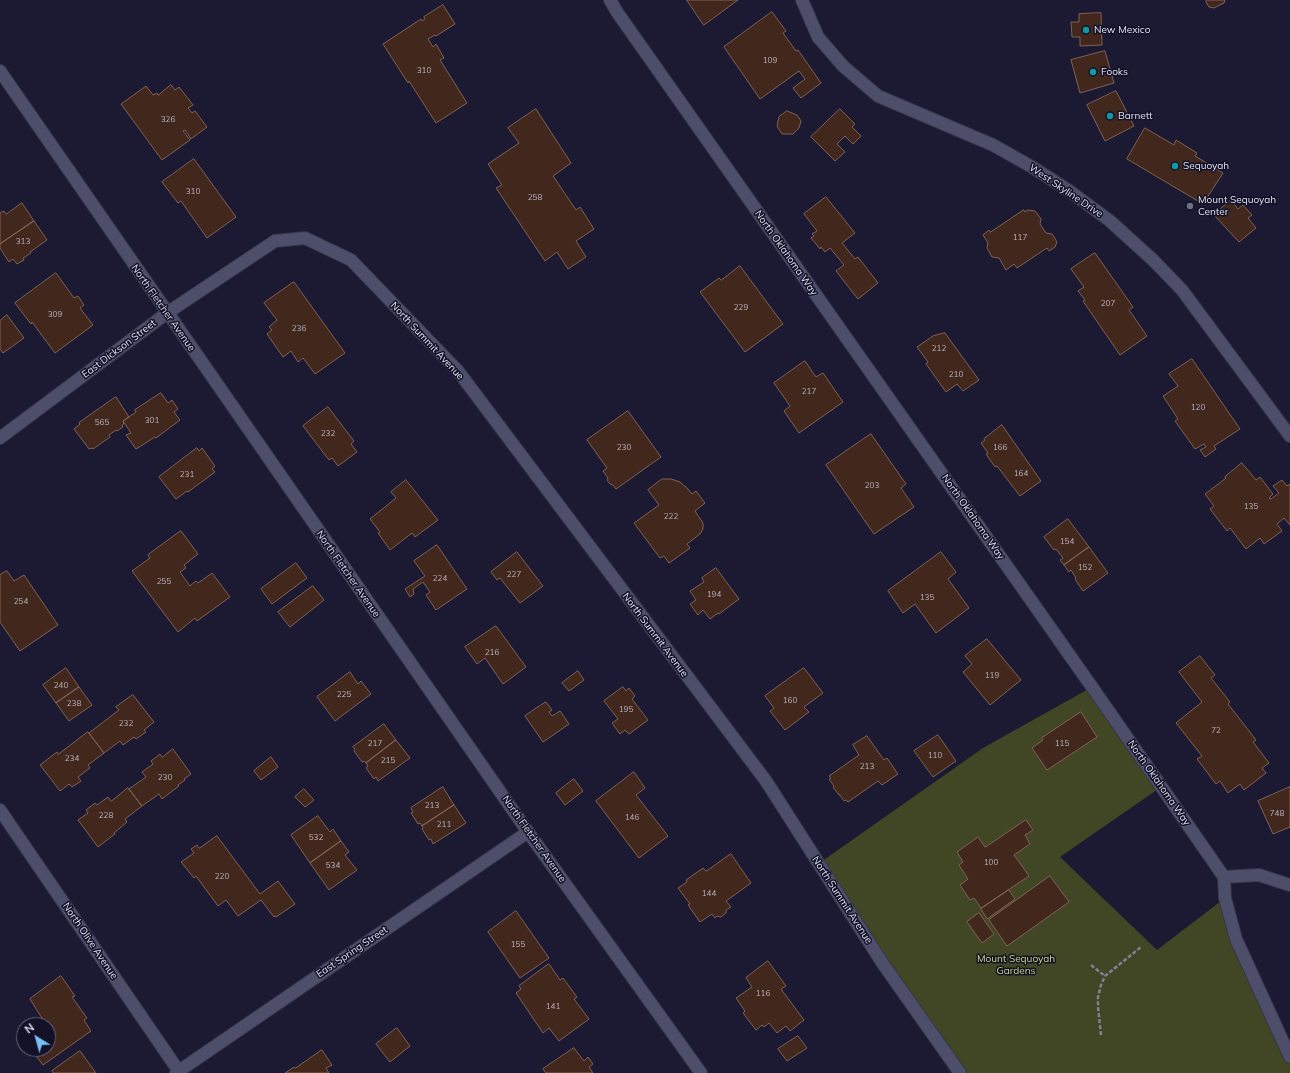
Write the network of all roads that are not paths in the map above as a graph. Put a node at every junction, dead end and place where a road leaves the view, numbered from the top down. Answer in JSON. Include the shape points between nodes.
{"nodes":[{"id":1,"x":610,"y":0,"type":"edge"},
{"id":2,"x":802,"y":0,"type":"edge"},
{"id":3,"x":0,"y":72,"type":"edge"},
{"id":4,"x":305,"y":238,"type":"joint"},
{"id":5,"x":167,"y":313,"type":"junction"},
{"id":6,"x":1290,"y":436,"type":"edge"},
{"id":7,"x":0,"y":438,"type":"edge"},
{"id":8,"x":0,"y":810,"type":"edge"},
{"id":9,"x":528,"y":832,"type":"junction"},
{"id":10,"x":1224,"y":877,"type":"junction"},
{"id":11,"x":1290,"y":885,"type":"edge"},
{"id":12,"x":1290,"y":1057,"type":"edge"},
{"id":13,"x":178,"y":1072,"type":"edge"},
{"id":14,"x":701,"y":1073,"type":"edge"},
{"id":15,"x":960,"y":1073,"type":"edge"}],
"edges":[{"from":1,"to":10,"type":"street","name":"North Oklahoma Way"},
{"from":2,"to":6,"type":"street","name":"West Skyline Drive","via":[[818,37],[843,66],[878,96],[993,145],[1071,192],[1110,221],[1182,290]]},
{"from":3,"to":5,"type":"street","name":"North Fletcher Avenue"},
{"from":4,"to":5,"type":"street","name":"East Dickson Street","via":[[275,241]]},
{"from":4,"to":15,"type":"street","name":"North Summit Avenue","via":[[351,260],[458,371],[766,781],[884,964]]},
{"from":5,"to":7,"type":"street","name":"East Dickson Street"},
{"from":5,"to":9,"type":"street","name":"North Fletcher Avenue"},
{"from":8,"to":13,"type":"street","name":"North Olive Avenue"},
{"from":9,"to":13,"type":"street","name":"East Spring Street"},
{"from":9,"to":14,"type":"street","name":"North Fletcher Avenue"},
{"from":10,"to":11,"type":"street","via":[[1259,875]]},
{"from":10,"to":12,"type":"street","name":"North Oklahoma Way","via":[[1226,898],[1236,939]]}]}
